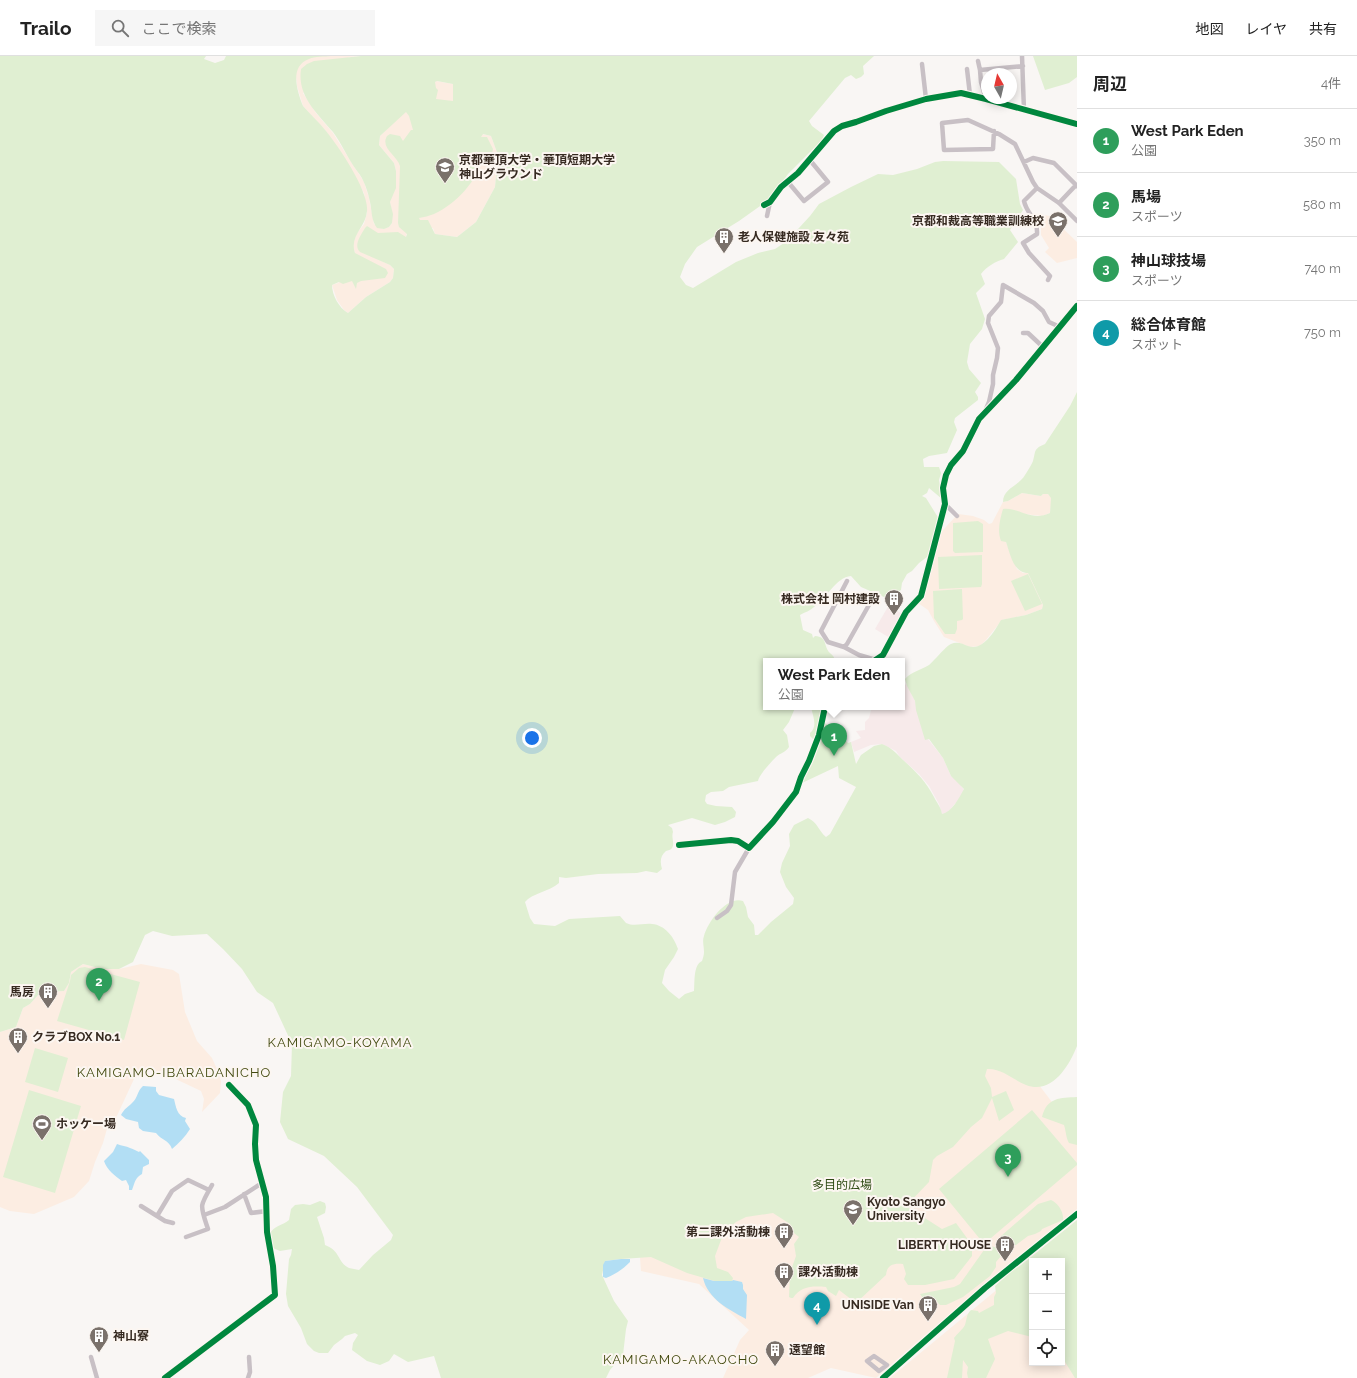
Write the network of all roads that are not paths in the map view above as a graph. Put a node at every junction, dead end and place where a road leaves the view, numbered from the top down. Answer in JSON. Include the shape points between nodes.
{"nodes":[{"id":1,"x":1022,"y":56,"type":"edge"},
{"id":2,"x":978,"y":61,"type":"dead end"},
{"id":3,"x":922,"y":64,"type":"dead end"},
{"id":4,"x":1023,"y":66,"type":"junction"},
{"id":5,"x":967,"y":69,"type":"dead end"},
{"id":6,"x":980,"y":70,"type":"junction"},
{"id":7,"x":981,"y":82,"type":"edge"},
{"id":8,"x":970,"y":95,"type":"junction"},
{"id":9,"x":981,"y":97,"type":"edge"},
{"id":10,"x":926,"y":99,"type":"junction"},
{"id":11,"x":1005,"y":104,"type":"edge"},
{"id":12,"x":1024,"y":110,"type":"junction"},
{"id":13,"x":1077,"y":124,"type":"edge"},
{"id":14,"x":994,"y":131,"type":"junction"},
{"id":15,"x":809,"y":159,"type":"junction"},
{"id":16,"x":1024,"y":162,"type":"junction"},
{"id":17,"x":788,"y":182,"type":"junction"},
{"id":18,"x":1077,"y":185,"type":"edge"},
{"id":19,"x":1037,"y":188,"type":"junction"},
{"id":20,"x":770,"y":202,"type":"junction"},
{"id":21,"x":1059,"y":203,"type":"junction"},
{"id":22,"x":764,"y":205,"type":"dead end"},
{"id":23,"x":767,"y":216,"type":"dead end"},
{"id":24,"x":1077,"y":220,"type":"edge"},
{"id":25,"x":1048,"y":280,"type":"dead end"},
{"id":26,"x":1077,"y":306,"type":"edge"},
{"id":27,"x":1060,"y":327,"type":"junction"},
{"id":28,"x":1023,"y":333,"type":"dead end"},
{"id":29,"x":1043,"y":347,"type":"junction"},
{"id":30,"x":983,"y":414,"type":"junction"},
{"id":31,"x":945,"y":504,"type":"junction"},
{"id":32,"x":957,"y":516,"type":"dead end"},
{"id":33,"x":847,"y":581,"type":"dead end"},
{"id":34,"x":874,"y":596,"type":"dead end"},
{"id":35,"x":844,"y":647,"type":"junction"},
{"id":36,"x":884,"y":655,"type":"junction"},
{"id":37,"x":867,"y":658,"type":"edge"},
{"id":38,"x":880,"y":658,"type":"edge"},
{"id":39,"x":884,"y":658,"type":"edge"},
{"id":40,"x":824,"y":710,"type":"edge"},
{"id":41,"x":679,"y":845,"type":"dead end"},
{"id":42,"x":749,"y":848,"type":"junction"},
{"id":43,"x":717,"y":918,"type":"dead end"},
{"id":44,"x":229,"y":1085,"type":"dead end"},
{"id":45,"x":262,"y":1183,"type":"junction"},
{"id":46,"x":212,"y":1185,"type":"dead end"},
{"id":47,"x":209,"y":1190,"type":"junction"},
{"id":48,"x":244,"y":1194,"type":"junction"},
{"id":49,"x":141,"y":1206,"type":"dead end"},
{"id":50,"x":267,"y":1211,"type":"junction"},
{"id":51,"x":1077,"y":1214,"type":"edge"},
{"id":52,"x":204,"y":1215,"type":"junction"},
{"id":53,"x":157,"y":1216,"type":"junction"},
{"id":54,"x":173,"y":1223,"type":"dead end"},
{"id":55,"x":186,"y":1237,"type":"dead end"},
{"id":56,"x":91,"y":1357,"type":"dead end"},
{"id":57,"x":249,"y":1357,"type":"dead end"},
{"id":58,"x":97,"y":1378,"type":"edge"},
{"id":59,"x":165,"y":1378,"type":"edge"},
{"id":60,"x":248,"y":1378,"type":"edge"},
{"id":61,"x":883,"y":1378,"type":"edge"}],
"edges":[{"from":1,"to":4,"type":"street"},
{"from":2,"to":6,"type":"street"},
{"from":3,"to":10,"type":"street"},
{"from":4,"to":6,"type":"street"},
{"from":4,"to":12,"type":"street"},
{"from":5,"to":8,"type":"street"},
{"from":6,"to":7,"type":"street"},
{"from":8,"to":9,"type":"street"},
{"from":8,"to":10,"type":"street","via":[[961,93]]},
{"from":10,"to":15,"type":"street","via":[[842,126]]},
{"from":11,"to":12,"type":"street"},
{"from":12,"to":13,"type":"street"},
{"from":14,"to":14,"type":"street","via":[[968,120],[942,123],[944,150],[993,149]]},
{"from":14,"to":16,"type":"street","via":[[1015,144]]},
{"from":15,"to":17,"type":"street"},
{"from":15,"to":17,"type":"street","via":[[828,182],[804,201]]},
{"from":16,"to":18,"type":"street","via":[[1033,158],[1054,163]]},
{"from":16,"to":19,"type":"street"},
{"from":17,"to":20,"type":"street"},
{"from":18,"to":21,"type":"street"},
{"from":19,"to":21,"type":"street"},
{"from":19,"to":25,"type":"street","via":[[1024,201],[1038,225],[1037,234],[1023,243],[1050,276]]},
{"from":20,"to":22,"type":"street"},
{"from":20,"to":23,"type":"street"},
{"from":21,"to":24,"type":"street"},
{"from":26,"to":27,"type":"street"},
{"from":27,"to":29,"type":"street"},
{"from":27,"to":30,"type":"street","via":[[1049,322],[1034,303],[1003,285],[1001,302],[989,316],[988,323],[998,348],[989,402]]},
{"from":28,"to":29,"type":"street","via":[[1028,333]]},
{"from":29,"to":30,"type":"street"},
{"from":30,"to":31,"type":"street","via":[[963,451],[946,475],[943,488]]},
{"from":31,"to":32,"type":"street"},
{"from":31,"to":36,"type":"street","via":[[921,596],[906,612]]},
{"from":33,"to":35,"type":"street","via":[[822,631],[828,642]]},
{"from":34,"to":35,"type":"street"},
{"from":35,"to":37,"type":"street"},
{"from":36,"to":38,"type":"street"},
{"from":36,"to":39,"type":"street"},
{"from":40,"to":42,"type":"street","via":[[819,735],[796,792]]},
{"from":41,"to":42,"type":"street","via":[[731,840]]},
{"from":42,"to":43,"type":"street","via":[[736,872],[731,905]]},
{"from":44,"to":45,"type":"street","via":[[248,1105],[254,1116],[256,1160]]},
{"from":45,"to":48,"type":"street"},
{"from":45,"to":50,"type":"street"},
{"from":46,"to":47,"type":"street"},
{"from":47,"to":52,"type":"street","via":[[201,1204]]},
{"from":47,"to":53,"type":"street","via":[[188,1180],[172,1191]]},
{"from":48,"to":50,"type":"street","via":[[251,1213]]},
{"from":48,"to":52,"type":"street","via":[[225,1207]]},
{"from":49,"to":53,"type":"street"},
{"from":50,"to":59,"type":"street","via":[[275,1295]]},
{"from":51,"to":61,"type":"street","via":[[985,1288]]},
{"from":52,"to":55,"type":"street","via":[[208,1229]]},
{"from":53,"to":54,"type":"street"},
{"from":56,"to":58,"type":"street"},
{"from":57,"to":60,"type":"street"}]}
